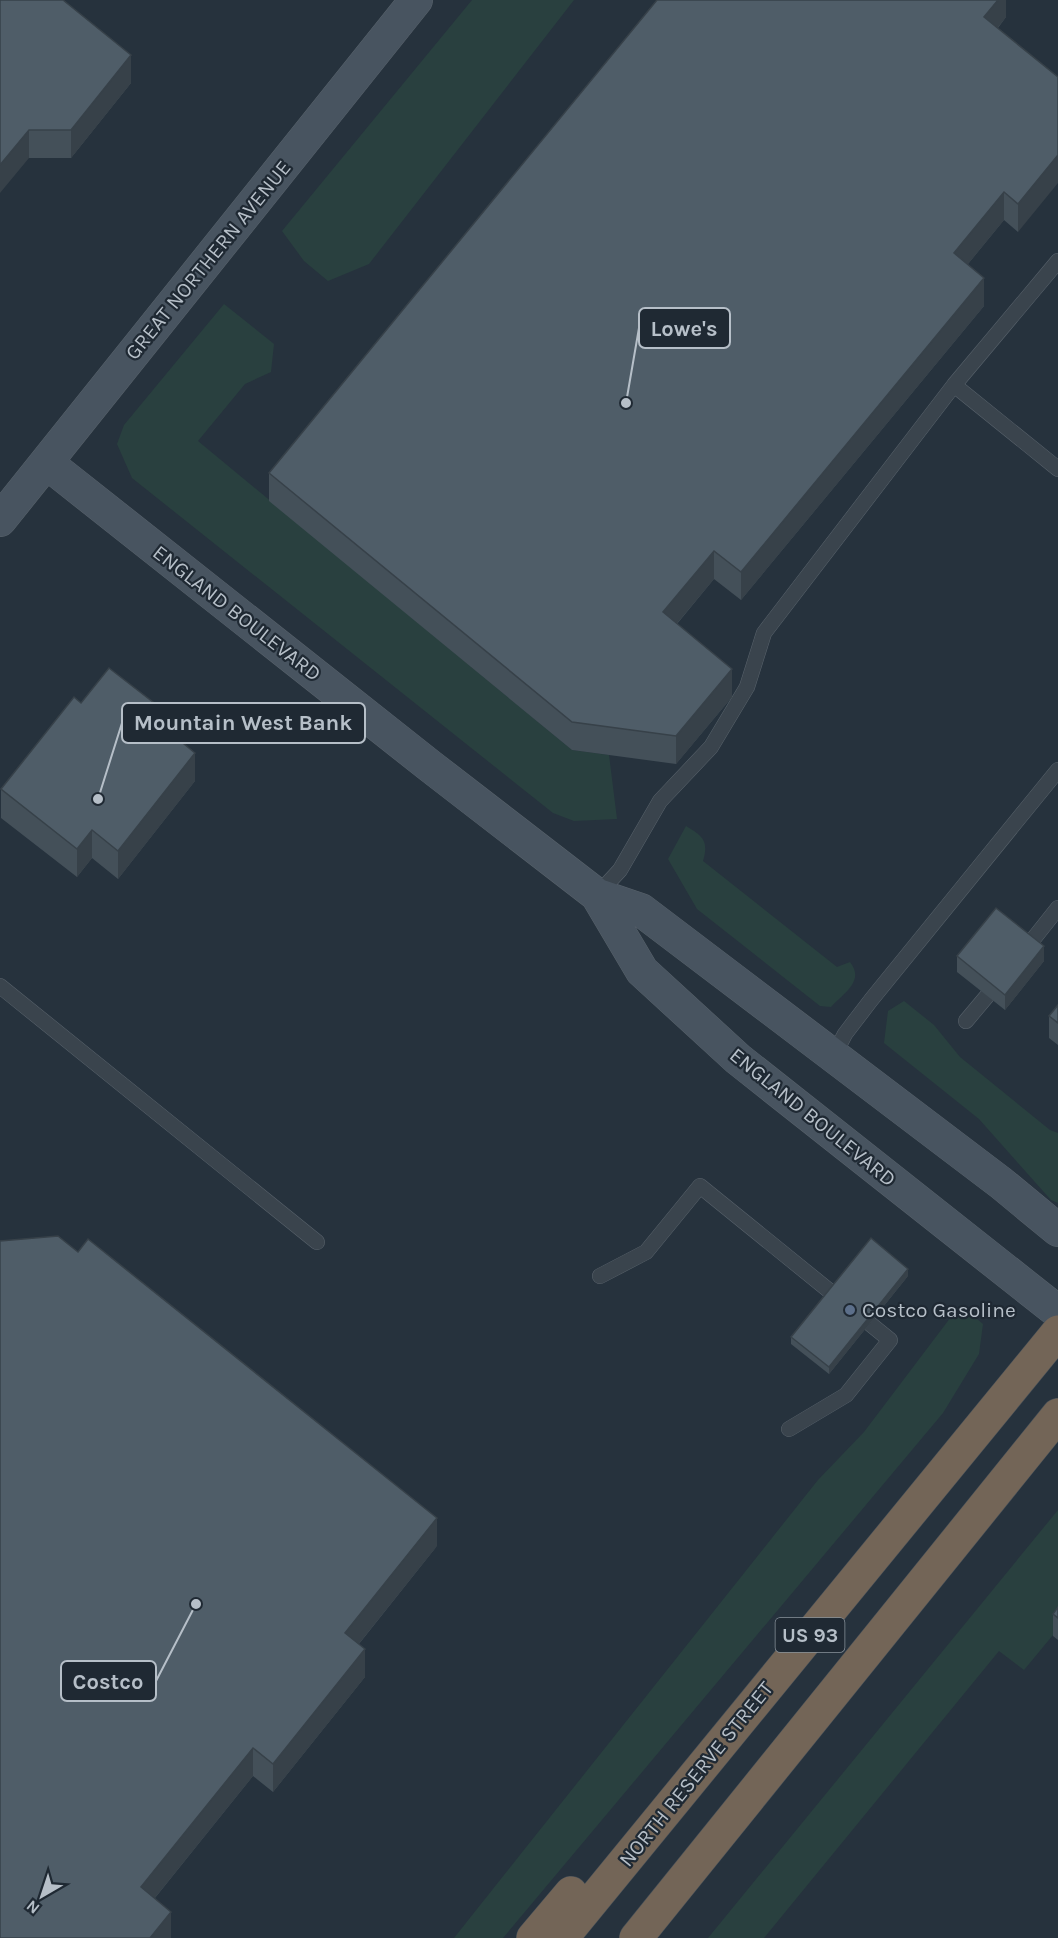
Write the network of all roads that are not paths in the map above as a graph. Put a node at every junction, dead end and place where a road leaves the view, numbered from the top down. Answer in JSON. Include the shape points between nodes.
{"nodes":[{"id":1,"x":416,"y":0,"type":"edge"},
{"id":2,"x":1058,"y":261,"type":"edge"},
{"id":3,"x":954,"y":385,"type":"junction"},
{"id":4,"x":47,"y":463,"type":"junction"},
{"id":5,"x":1058,"y":469,"type":"edge"},
{"id":6,"x":0,"y":520,"type":"edge"},
{"id":7,"x":1058,"y":771,"type":"edge"},
{"id":8,"x":597,"y":895,"type":"junction"},
{"id":9,"x":1058,"y":908,"type":"edge"},
{"id":10,"x":1027,"y":947,"type":"edge"},
{"id":11,"x":0,"y":986,"type":"edge"},
{"id":12,"x":987,"y":996,"type":"edge"},
{"id":13,"x":966,"y":1021,"type":"dead end"},
{"id":14,"x":834,"y":1055,"type":"junction"},
{"id":15,"x":1058,"y":1230,"type":"edge"},
{"id":16,"x":317,"y":1242,"type":"dead end"},
{"id":17,"x":600,"y":1276,"type":"dead end"},
{"id":18,"x":1058,"y":1312,"type":"edge"},
{"id":19,"x":1058,"y":1332,"type":"edge"},
{"id":20,"x":1058,"y":1415,"type":"edge"},
{"id":21,"x":789,"y":1429,"type":"dead end"},
{"id":22,"x":794,"y":1655,"type":"junction"},
{"id":23,"x":533,"y":1938,"type":"edge"},
{"id":24,"x":562,"y":1938,"type":"edge"},
{"id":25,"x":636,"y":1938,"type":"edge"}],
"edges":[{"from":1,"to":4,"type":"street","name":"GREAT NORTHERN AVENUE"},
{"from":2,"to":3,"type":"lane"},
{"from":3,"to":5,"type":"lane"},
{"from":3,"to":8,"type":"lane","via":[[764,633],[747,687],[711,747],[660,801],[620,870]]},
{"from":4,"to":6,"type":"street","name":"GREAT NORTHERN AVENUE"},
{"from":4,"to":8,"type":"street","name":"ENGLAND BOULEVARD"},
{"from":7,"to":14,"type":"lane","via":[[863,1010]]},
{"from":8,"to":14,"type":"street","name":"ENGLAND BOULEVARD","via":[[641,910]]},
{"from":8,"to":18,"type":"street","name":"ENGLAND BOULEVARD","via":[[642,971],[738,1059]]},
{"from":9,"to":10,"type":"lane"},
{"from":11,"to":16,"type":"lane"},
{"from":12,"to":13,"type":"lane"},
{"from":14,"to":15,"type":"street","name":"ENGLAND BOULEVARD"},
{"from":17,"to":21,"type":"lane","via":[[646,1252],[700,1186],[890,1340],[846,1395]]},
{"from":19,"to":22,"type":"highway","name":"NORTH RESERVE STREET","number":"US 93"},
{"from":20,"to":25,"type":"highway","number":"US 93"},
{"from":22,"to":23,"type":"highway","via":[[769,1659],[692,1745]]},
{"from":22,"to":24,"type":"highway","name":"NORTH RESERVE STREET","number":"US 93"}]}
